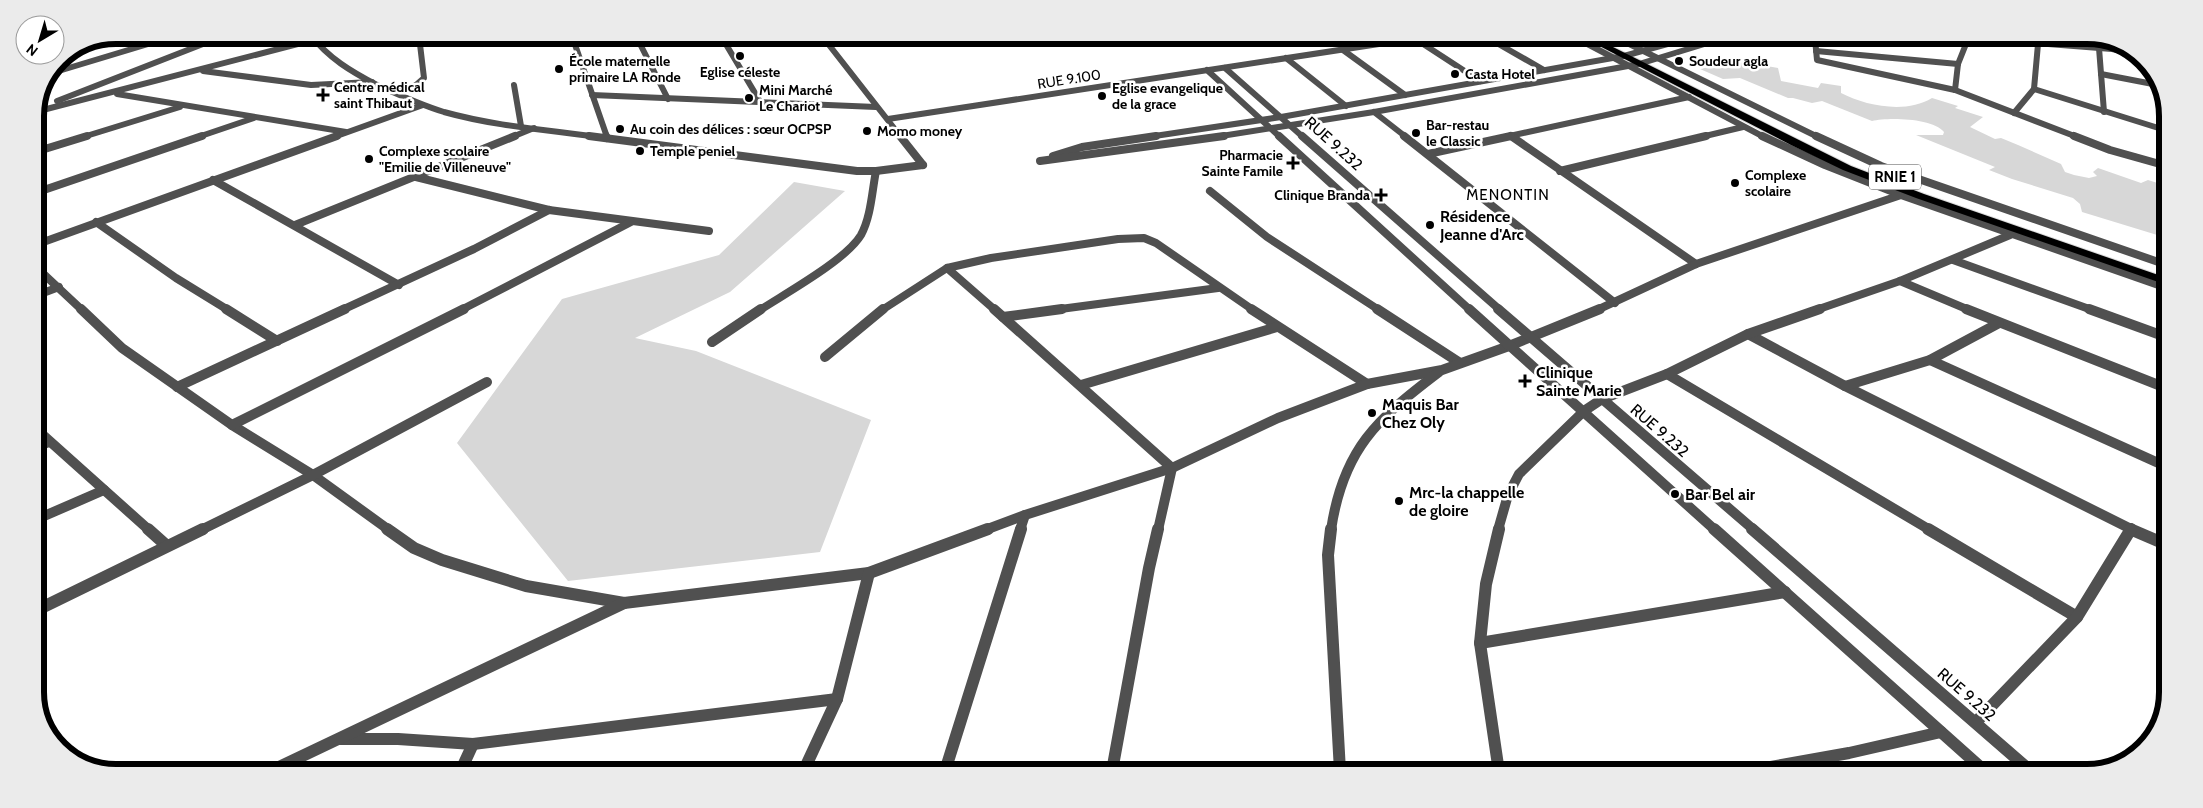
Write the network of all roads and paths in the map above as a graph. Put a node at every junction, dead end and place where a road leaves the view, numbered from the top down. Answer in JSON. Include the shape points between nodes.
{"nodes":[{"id":1,"x":148,"y":44,"type":"edge"},
{"id":2,"x":203,"y":44,"type":"edge"},
{"id":3,"x":288,"y":44,"type":"edge"},
{"id":4,"x":319,"y":44,"type":"edge"},
{"id":5,"x":420,"y":44,"type":"edge"},
{"id":6,"x":575,"y":44,"type":"edge"},
{"id":7,"x":640,"y":44,"type":"edge"},
{"id":8,"x":726,"y":44,"type":"edge"},
{"id":9,"x":828,"y":44,"type":"edge"},
{"id":10,"x":1380,"y":44,"type":"edge"},
{"id":11,"x":1425,"y":44,"type":"edge"},
{"id":12,"x":1498,"y":44,"type":"edge"},
{"id":13,"x":1587,"y":44,"type":"edge"},
{"id":14,"x":1600,"y":44,"type":"edge"},
{"id":15,"x":1620,"y":44,"type":"edge"},
{"id":16,"x":1626,"y":44,"type":"edge"},
{"id":17,"x":1668,"y":44,"type":"edge"},
{"id":18,"x":1704,"y":44,"type":"edge"},
{"id":19,"x":1815,"y":44,"type":"edge"},
{"id":20,"x":1966,"y":44,"type":"edge"},
{"id":21,"x":2038,"y":44,"type":"joint"},
{"id":22,"x":2099,"y":48,"type":"junction"},
{"id":23,"x":1344,"y":50,"type":"junction"},
{"id":24,"x":1816,"y":51,"type":"junction"},
{"id":25,"x":2119,"y":51,"type":"edge"},
{"id":26,"x":1639,"y":52,"type":"junction"},
{"id":27,"x":1624,"y":56,"type":"junction"},
{"id":28,"x":1286,"y":58,"type":"junction"},
{"id":29,"x":1614,"y":58,"type":"junction"},
{"id":30,"x":1654,"y":59,"type":"junction"},
{"id":31,"x":1958,"y":64,"type":"junction"},
{"id":32,"x":1634,"y":65,"type":"junction"},
{"id":33,"x":1225,"y":68,"type":"junction"},
{"id":34,"x":61,"y":70,"type":"edge"},
{"id":35,"x":1207,"y":70,"type":"junction"},
{"id":36,"x":1544,"y":70,"type":"junction"},
{"id":37,"x":197,"y":71,"type":"junction"},
{"id":38,"x":2101,"y":74,"type":"junction"},
{"id":39,"x":1480,"y":81,"type":"junction"},
{"id":40,"x":372,"y":82,"type":"junction"},
{"id":41,"x":2152,"y":84,"type":"edge"},
{"id":42,"x":514,"y":86,"type":"dead end"},
{"id":43,"x":2034,"y":89,"type":"junction"},
{"id":44,"x":1955,"y":90,"type":"junction"},
{"id":45,"x":112,"y":93,"type":"junction"},
{"id":46,"x":396,"y":93,"type":"junction"},
{"id":47,"x":592,"y":95,"type":"junction"},
{"id":48,"x":1405,"y":95,"type":"junction"},
{"id":49,"x":1689,"y":96,"type":"junction"},
{"id":50,"x":668,"y":98,"type":"junction"},
{"id":51,"x":761,"y":103,"type":"junction"},
{"id":52,"x":424,"y":105,"type":"junction"},
{"id":53,"x":180,"y":106,"type":"junction"},
{"id":54,"x":1346,"y":106,"type":"junction"},
{"id":55,"x":45,"y":107,"type":"edge"},
{"id":56,"x":876,"y":107,"type":"junction"},
{"id":57,"x":45,"y":108,"type":"edge"},
{"id":58,"x":1374,"y":112,"type":"junction"},
{"id":59,"x":2104,"y":112,"type":"junction"},
{"id":60,"x":2014,"y":113,"type":"junction"},
{"id":61,"x":1281,"y":117,"type":"junction"},
{"id":62,"x":256,"y":118,"type":"junction"},
{"id":63,"x":888,"y":120,"type":"junction"},
{"id":64,"x":1262,"y":120,"type":"junction"},
{"id":65,"x":521,"y":126,"type":"junction"},
{"id":66,"x":1291,"y":126,"type":"junction"},
{"id":67,"x":1743,"y":127,"type":"junction"},
{"id":68,"x":534,"y":128,"type":"junction"},
{"id":69,"x":2159,"y":128,"type":"edge"},
{"id":70,"x":1274,"y":129,"type":"junction"},
{"id":71,"x":347,"y":132,"type":"junction"},
{"id":72,"x":1156,"y":136,"type":"junction"},
{"id":73,"x":1510,"y":136,"type":"junction"},
{"id":74,"x":607,"y":138,"type":"junction"},
{"id":75,"x":1164,"y":145,"type":"junction"},
{"id":76,"x":44,"y":149,"type":"edge"},
{"id":77,"x":1428,"y":154,"type":"junction"},
{"id":78,"x":2159,"y":164,"type":"edge"},
{"id":79,"x":876,"y":171,"type":"junction"},
{"id":80,"x":1560,"y":171,"type":"junction"},
{"id":81,"x":416,"y":176,"type":"junction"},
{"id":82,"x":213,"y":180,"type":"junction"},
{"id":83,"x":44,"y":191,"type":"edge"},
{"id":84,"x":1210,"y":191,"type":"dead end"},
{"id":85,"x":1901,"y":195,"type":"junction"},
{"id":86,"x":549,"y":210,"type":"junction"},
{"id":87,"x":96,"y":222,"type":"junction"},
{"id":88,"x":632,"y":222,"type":"junction"},
{"id":89,"x":295,"y":225,"type":"junction"},
{"id":90,"x":709,"y":231,"type":"dead end"},
{"id":91,"x":2010,"y":234,"type":"junction"},
{"id":92,"x":44,"y":241,"type":"edge"},
{"id":93,"x":1953,"y":260,"type":"junction"},
{"id":94,"x":2159,"y":262,"type":"edge"},
{"id":95,"x":1696,"y":264,"type":"junction"},
{"id":96,"x":947,"y":268,"type":"junction"},
{"id":97,"x":2159,"y":269,"type":"edge"},
{"id":98,"x":44,"y":274,"type":"edge"},
{"id":99,"x":2159,"y":279,"type":"edge"},
{"id":100,"x":1900,"y":280,"type":"junction"},
{"id":101,"x":399,"y":284,"type":"junction"},
{"id":102,"x":2159,"y":285,"type":"edge"},
{"id":103,"x":59,"y":287,"type":"junction"},
{"id":104,"x":1218,"y":288,"type":"junction"},
{"id":105,"x":44,"y":293,"type":"edge"},
{"id":106,"x":1615,"y":303,"type":"junction"},
{"id":107,"x":1003,"y":317,"type":"junction"},
{"id":108,"x":1999,"y":323,"type":"junction"},
{"id":109,"x":1277,"y":327,"type":"junction"},
{"id":110,"x":1748,"y":334,"type":"junction"},
{"id":111,"x":2159,"y":334,"type":"edge"},
{"id":112,"x":1530,"y":337,"type":"junction"},
{"id":113,"x":277,"y":341,"type":"junction"},
{"id":114,"x":712,"y":342,"type":"dead end"},
{"id":115,"x":1509,"y":346,"type":"junction"},
{"id":116,"x":825,"y":357,"type":"dead end"},
{"id":117,"x":1930,"y":360,"type":"junction"},
{"id":118,"x":1460,"y":363,"type":"junction"},
{"id":119,"x":1442,"y":370,"type":"junction"},
{"id":120,"x":1667,"y":374,"type":"junction"},
{"id":121,"x":487,"y":382,"type":"dead end"},
{"id":122,"x":1367,"y":384,"type":"junction"},
{"id":123,"x":1081,"y":385,"type":"junction"},
{"id":124,"x":2159,"y":385,"type":"edge"},
{"id":125,"x":1845,"y":386,"type":"junction"},
{"id":126,"x":177,"y":388,"type":"junction"},
{"id":127,"x":1602,"y":399,"type":"junction"},
{"id":128,"x":1584,"y":411,"type":"junction"},
{"id":129,"x":232,"y":425,"type":"junction"},
{"id":130,"x":44,"y":437,"type":"edge"},
{"id":131,"x":49,"y":442,"type":"junction"},
{"id":132,"x":44,"y":444,"type":"edge"},
{"id":133,"x":2159,"y":463,"type":"edge"},
{"id":134,"x":1172,"y":468,"type":"junction"},
{"id":135,"x":313,"y":475,"type":"junction"},
{"id":136,"x":104,"y":490,"type":"junction"},
{"id":137,"x":1025,"y":515,"type":"junction"},
{"id":138,"x":44,"y":516,"type":"edge"},
{"id":139,"x":2130,"y":529,"type":"junction"},
{"id":140,"x":2159,"y":541,"type":"edge"},
{"id":141,"x":167,"y":546,"type":"junction"},
{"id":142,"x":869,"y":573,"type":"junction"},
{"id":143,"x":1784,"y":592,"type":"junction"},
{"id":144,"x":624,"y":603,"type":"junction"},
{"id":145,"x":44,"y":607,"type":"edge"},
{"id":146,"x":2077,"y":616,"type":"junction"},
{"id":147,"x":1480,"y":643,"type":"junction"},
{"id":148,"x":837,"y":699,"type":"junction"},
{"id":149,"x":1976,"y":722,"type":"junction"},
{"id":150,"x":1941,"y":732,"type":"junction"},
{"id":151,"x":340,"y":739,"type":"junction"},
{"id":152,"x":473,"y":744,"type":"junction"},
{"id":153,"x":286,"y":764,"type":"edge"},
{"id":154,"x":464,"y":764,"type":"edge"},
{"id":155,"x":807,"y":764,"type":"edge"},
{"id":156,"x":946,"y":764,"type":"edge"},
{"id":157,"x":1113,"y":764,"type":"edge"},
{"id":158,"x":1340,"y":764,"type":"edge"},
{"id":159,"x":1498,"y":764,"type":"edge"},
{"id":160,"x":1787,"y":764,"type":"edge"},
{"id":161,"x":1977,"y":764,"type":"edge"},
{"id":162,"x":2022,"y":764,"type":"edge"}],
"edges":[{"from":1,"to":34,"type":"street"},
{"from":2,"to":55,"type":"street"},
{"from":3,"to":37,"type":"street"},
{"from":4,"to":40,"type":"street","via":[[334,59]]},
{"from":5,"to":46,"type":"street","via":[[424,78]]},
{"from":6,"to":47,"type":"street"},
{"from":7,"to":50,"type":"street"},
{"from":8,"to":51,"type":"street"},
{"from":9,"to":56,"type":"street"},
{"from":10,"to":23,"type":"street","name":"RUE 9.100"},
{"from":11,"to":39,"type":"street"},
{"from":12,"to":36,"type":"street"},
{"from":13,"to":29,"type":"street"},
{"from":14,"to":27,"type":"highway","number":"RNIE 1"},
{"from":15,"to":26,"type":"highway","number":"RNIE 1"},
{"from":16,"to":26,"type":"street"},
{"from":17,"to":26,"type":"street"},
{"from":18,"to":30,"type":"street"},
{"from":19,"to":24,"type":"street"},
{"from":20,"to":31,"type":"street"},
{"from":21,"to":22,"type":"street"},
{"from":21,"to":43,"type":"street"},
{"from":22,"to":25,"type":"street"},
{"from":22,"to":38,"type":"street"},
{"from":23,"to":28,"type":"street","name":"RUE 9.100"},
{"from":23,"to":48,"type":"street"},
{"from":24,"to":31,"type":"street"},
{"from":24,"to":44,"type":"street","via":[[1817,60]]},
{"from":26,"to":27,"type":"street"},
{"from":26,"to":30,"type":"highway","number":"RNIE 1"},
{"from":27,"to":29,"type":"street"},
{"from":27,"to":32,"type":"highway","number":"RNIE 1"},
{"from":28,"to":33,"type":"street","name":"RUE 9.100"},
{"from":28,"to":54,"type":"street"},
{"from":29,"to":32,"type":"street"},
{"from":29,"to":36,"type":"street"},
{"from":30,"to":32,"type":"street"},
{"from":30,"to":94,"type":"street","via":[[1881,166]]},
{"from":30,"to":97,"type":"highway","number":"RNIE 1","via":[[1809,140],[1863,164]]},
{"from":31,"to":44,"type":"street"},
{"from":32,"to":49,"type":"street"},
{"from":32,"to":58,"type":"street"},
{"from":32,"to":99,"type":"highway","number":"RNIE 1","via":[[1847,168]]},
{"from":33,"to":35,"type":"street","name":"RUE 9.100"},
{"from":33,"to":61,"type":"street","name":"RUE 9.232"},
{"from":35,"to":63,"type":"street","name":"RUE 9.100"},
{"from":35,"to":64,"type":"street","name":"RUE 9.232"},
{"from":36,"to":39,"type":"street"},
{"from":37,"to":40,"type":"street","via":[[311,85]]},
{"from":37,"to":45,"type":"street"},
{"from":38,"to":41,"type":"street"},
{"from":38,"to":59,"type":"street"},
{"from":39,"to":48,"type":"street"},
{"from":40,"to":46,"type":"street"},
{"from":42,"to":65,"type":"street"},
{"from":43,"to":59,"type":"street"},
{"from":43,"to":60,"type":"street"},
{"from":44,"to":60,"type":"street"},
{"from":45,"to":53,"type":"street"},
{"from":45,"to":57,"type":"street"},
{"from":46,"to":52,"type":"street"},
{"from":47,"to":50,"type":"street"},
{"from":47,"to":74,"type":"street"},
{"from":48,"to":54,"type":"street"},
{"from":49,"to":67,"type":"street"},
{"from":49,"to":73,"type":"street"},
{"from":50,"to":51,"type":"street"},
{"from":51,"to":56,"type":"street"},
{"from":52,"to":65,"type":"street"},
{"from":52,"to":71,"type":"street"},
{"from":53,"to":62,"type":"street"},
{"from":53,"to":76,"type":"street"},
{"from":54,"to":61,"type":"street"},
{"from":56,"to":63,"type":"street"},
{"from":58,"to":66,"type":"street"},
{"from":58,"to":77,"type":"street"},
{"from":59,"to":69,"type":"street"},
{"from":60,"to":78,"type":"street","via":[[2110,150]]},
{"from":61,"to":64,"type":"street"},
{"from":61,"to":66,"type":"street","name":"RUE 9.232"},
{"from":62,"to":71,"type":"street"},
{"from":62,"to":83,"type":"street"},
{"from":63,"to":79,"type":"street","via":[[923,165]]},
{"from":64,"to":70,"type":"street","name":"RUE 9.232"},
{"from":64,"to":72,"type":"street"},
{"from":65,"to":68,"type":"street"},
{"from":66,"to":70,"type":"street"},
{"from":66,"to":112,"type":"street","name":"RUE 9.232"},
{"from":67,"to":80,"type":"street"},
{"from":67,"to":85,"type":"street","via":[[1783,148]]},
{"from":68,"to":74,"type":"street"},
{"from":68,"to":81,"type":"street"},
{"from":70,"to":75,"type":"street"},
{"from":70,"to":115,"type":"street","name":"RUE 9.232"},
{"from":71,"to":82,"type":"street"},
{"from":72,"to":75,"type":"street"},
{"from":72,"to":75,"type":"street","via":[[1082,147],[1040,161]]},
{"from":73,"to":77,"type":"street"},
{"from":73,"to":80,"type":"street"},
{"from":74,"to":79,"type":"street","via":[[829,168]]},
{"from":77,"to":106,"type":"street"},
{"from":79,"to":114,"type":"street","via":[[861,234],[847,252]]},
{"from":80,"to":95,"type":"street"},
{"from":81,"to":86,"type":"street"},
{"from":81,"to":89,"type":"street"},
{"from":82,"to":87,"type":"street"},
{"from":82,"to":89,"type":"street"},
{"from":84,"to":118,"type":"street","via":[[1267,237]]},
{"from":85,"to":91,"type":"street"},
{"from":85,"to":95,"type":"street"},
{"from":86,"to":88,"type":"street"},
{"from":86,"to":101,"type":"street"},
{"from":87,"to":92,"type":"street"},
{"from":87,"to":113,"type":"street","via":[[176,278]]},
{"from":88,"to":90,"type":"street"},
{"from":88,"to":129,"type":"street"},
{"from":89,"to":101,"type":"street"},
{"from":91,"to":93,"type":"street"},
{"from":91,"to":102,"type":"street"},
{"from":93,"to":100,"type":"street"},
{"from":93,"to":111,"type":"street"},
{"from":95,"to":106,"type":"street"},
{"from":96,"to":104,"type":"street","via":[[1010,255],[1144,238]]},
{"from":96,"to":107,"type":"street"},
{"from":96,"to":116,"type":"street","via":[[887,306]]},
{"from":98,"to":103,"type":"street"},
{"from":100,"to":108,"type":"street"},
{"from":100,"to":110,"type":"street"},
{"from":101,"to":113,"type":"street"},
{"from":103,"to":105,"type":"street"},
{"from":103,"to":126,"type":"street","via":[[122,348]]},
{"from":104,"to":107,"type":"street"},
{"from":104,"to":109,"type":"street"},
{"from":106,"to":112,"type":"street"},
{"from":107,"to":123,"type":"street"},
{"from":108,"to":117,"type":"street"},
{"from":108,"to":124,"type":"street"},
{"from":109,"to":122,"type":"street"},
{"from":109,"to":123,"type":"street"},
{"from":110,"to":120,"type":"street"},
{"from":110,"to":125,"type":"street"},
{"from":112,"to":115,"type":"street"},
{"from":112,"to":127,"type":"street","name":"RUE 9.232"},
{"from":113,"to":126,"type":"street"},
{"from":115,"to":118,"type":"street"},
{"from":115,"to":128,"type":"street","name":"RUE 9.232"},
{"from":117,"to":125,"type":"street"},
{"from":117,"to":133,"type":"street"},
{"from":118,"to":119,"type":"street"},
{"from":119,"to":122,"type":"street"},
{"from":119,"to":158,"type":"street","via":[[1397,404],[1366,436],[1341,484],[1331,519],[1328,555]]},
{"from":120,"to":127,"type":"street"},
{"from":120,"to":146,"type":"street"},
{"from":121,"to":135,"type":"street"},
{"from":122,"to":134,"type":"street","via":[[1278,418]]},
{"from":123,"to":134,"type":"street"},
{"from":125,"to":139,"type":"street"},
{"from":126,"to":129,"type":"street"},
{"from":127,"to":128,"type":"street"},
{"from":127,"to":149,"type":"street","name":"RUE 9.232"},
{"from":128,"to":143,"type":"street","name":"RUE 9.232"},
{"from":128,"to":147,"type":"street","via":[[1519,474],[1508,495],[1486,584]]},
{"from":129,"to":135,"type":"street"},
{"from":130,"to":131,"type":"street"},
{"from":131,"to":132,"type":"street"},
{"from":131,"to":136,"type":"street"},
{"from":134,"to":137,"type":"street"},
{"from":134,"to":157,"type":"street","via":[[1149,568]]},
{"from":135,"to":141,"type":"street"},
{"from":135,"to":144,"type":"street","via":[[414,548],[442,560],[526,586]]},
{"from":136,"to":138,"type":"street"},
{"from":136,"to":141,"type":"street"},
{"from":137,"to":142,"type":"street"},
{"from":137,"to":156,"type":"street"},
{"from":139,"to":140,"type":"street"},
{"from":139,"to":146,"type":"street"},
{"from":141,"to":145,"type":"street"},
{"from":142,"to":144,"type":"street"},
{"from":142,"to":148,"type":"street"},
{"from":143,"to":147,"type":"street"},
{"from":143,"to":150,"type":"street","name":"RUE 9.232"},
{"from":144,"to":151,"type":"street"},
{"from":146,"to":149,"type":"street"},
{"from":147,"to":159,"type":"street"},
{"from":148,"to":152,"type":"street"},
{"from":148,"to":155,"type":"street"},
{"from":149,"to":162,"type":"street","name":"RUE 9.232"},
{"from":150,"to":160,"type":"street"},
{"from":150,"to":161,"type":"street","name":"RUE 9.232"},
{"from":151,"to":152,"type":"street"},
{"from":151,"to":153,"type":"street"},
{"from":152,"to":154,"type":"street"}]}
